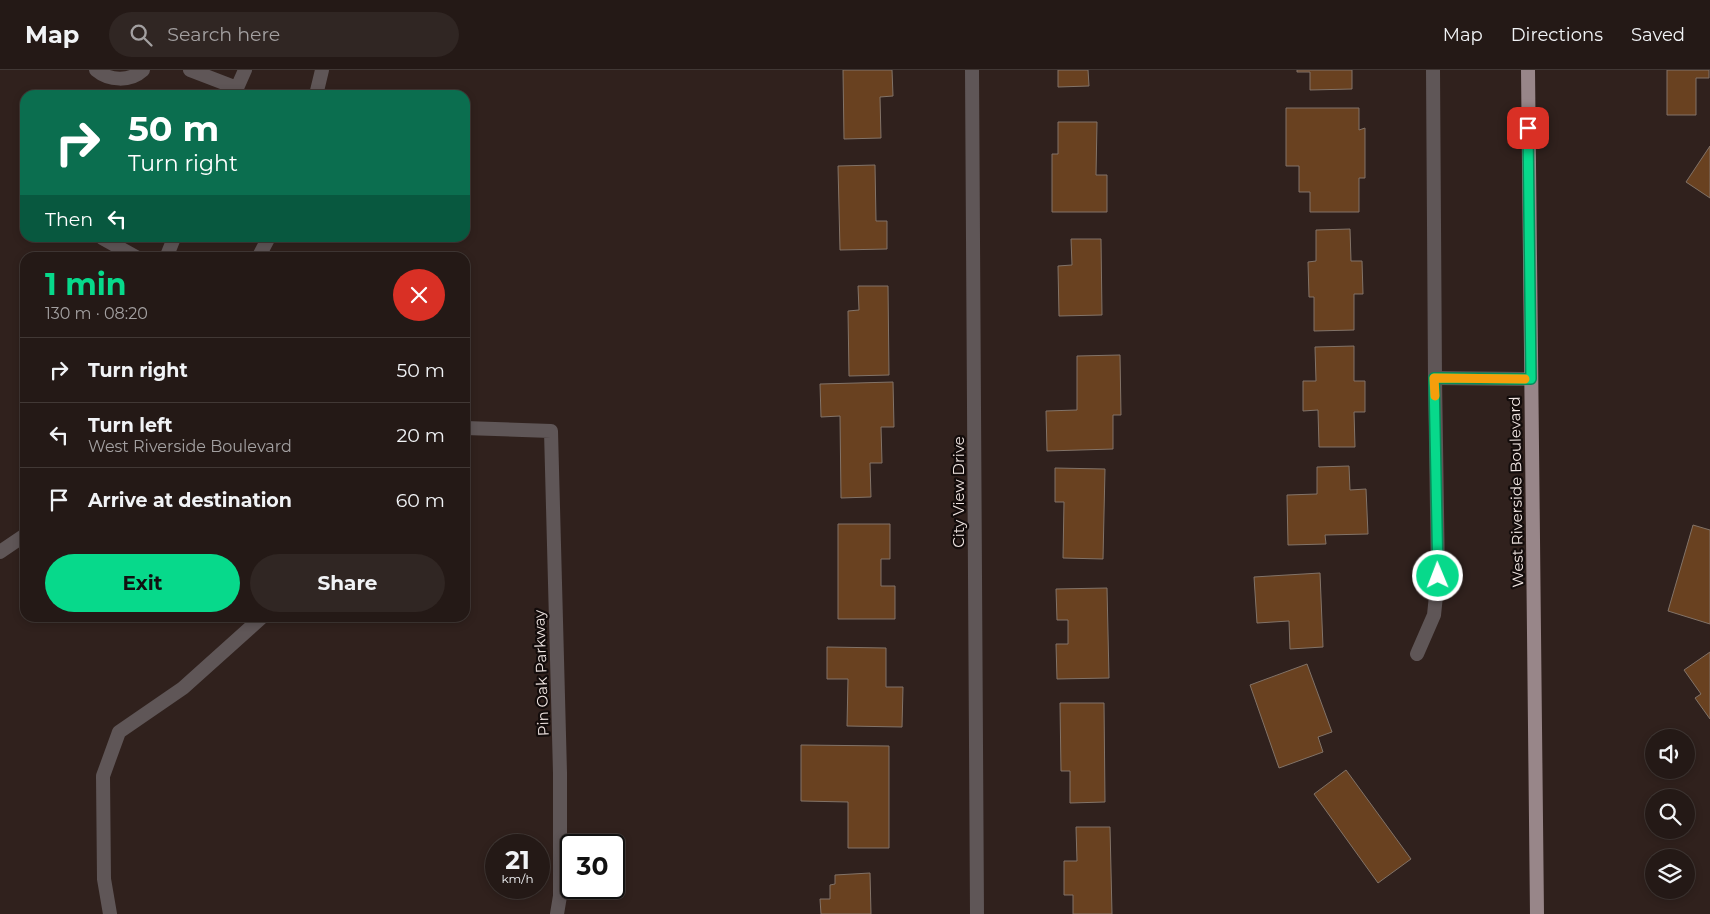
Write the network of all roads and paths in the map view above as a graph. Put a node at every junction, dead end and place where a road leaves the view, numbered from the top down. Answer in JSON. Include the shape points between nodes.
{"nodes":[{"id":1,"x":96,"y":70,"type":"edge"},
{"id":2,"x":143,"y":70,"type":"edge"},
{"id":3,"x":190,"y":70,"type":"edge"},
{"id":4,"x":244,"y":70,"type":"edge"},
{"id":5,"x":322,"y":70,"type":"edge"},
{"id":6,"x":972,"y":70,"type":"edge"},
{"id":7,"x":1433,"y":70,"type":"edge"},
{"id":8,"x":1528,"y":70,"type":"edge"},
{"id":9,"x":317,"y":90,"type":"edge"},
{"id":10,"x":109,"y":242,"type":"edge"},
{"id":11,"x":127,"y":252,"type":"edge"},
{"id":12,"x":1434,"y":378,"type":"junction"},
{"id":13,"x":1531,"y":379,"type":"junction"},
{"id":14,"x":470,"y":428,"type":"edge"},
{"id":15,"x":20,"y":538,"type":"edge"},
{"id":16,"x":0,"y":552,"type":"edge"},
{"id":17,"x":257,"y":622,"type":"edge"},
{"id":18,"x":1417,"y":654,"type":"dead end"},
{"id":19,"x":110,"y":914,"type":"edge"},
{"id":20,"x":557,"y":914,"type":"edge"},
{"id":21,"x":977,"y":914,"type":"edge"},
{"id":22,"x":1537,"y":914,"type":"edge"}],
"edges":[{"from":1,"to":2,"type":"street","via":[[110,78],[129,78]]},
{"from":3,"to":4,"type":"street","via":[[237,88]]},
{"from":5,"to":9,"type":"street"},
{"from":6,"to":21,"type":"street","name":"City View Drive"},
{"from":7,"to":12,"type":"street"},
{"from":8,"to":13,"type":"main road","name":"West Riverside Boulevard"},
{"from":10,"to":11,"type":"street"},
{"from":12,"to":13,"type":"street"},
{"from":12,"to":18,"type":"street","via":[[1438,576],[1434,615]]},
{"from":13,"to":22,"type":"main road","name":"West Riverside Boulevard"},
{"from":14,"to":20,"type":"street","name":"Pin Oak Parkway","via":[[550,431],[560,773],[560,896]]},
{"from":15,"to":16,"type":"street"},
{"from":17,"to":19,"type":"street","via":[[183,688],[119,732],[103,776],[104,879]]}]}
